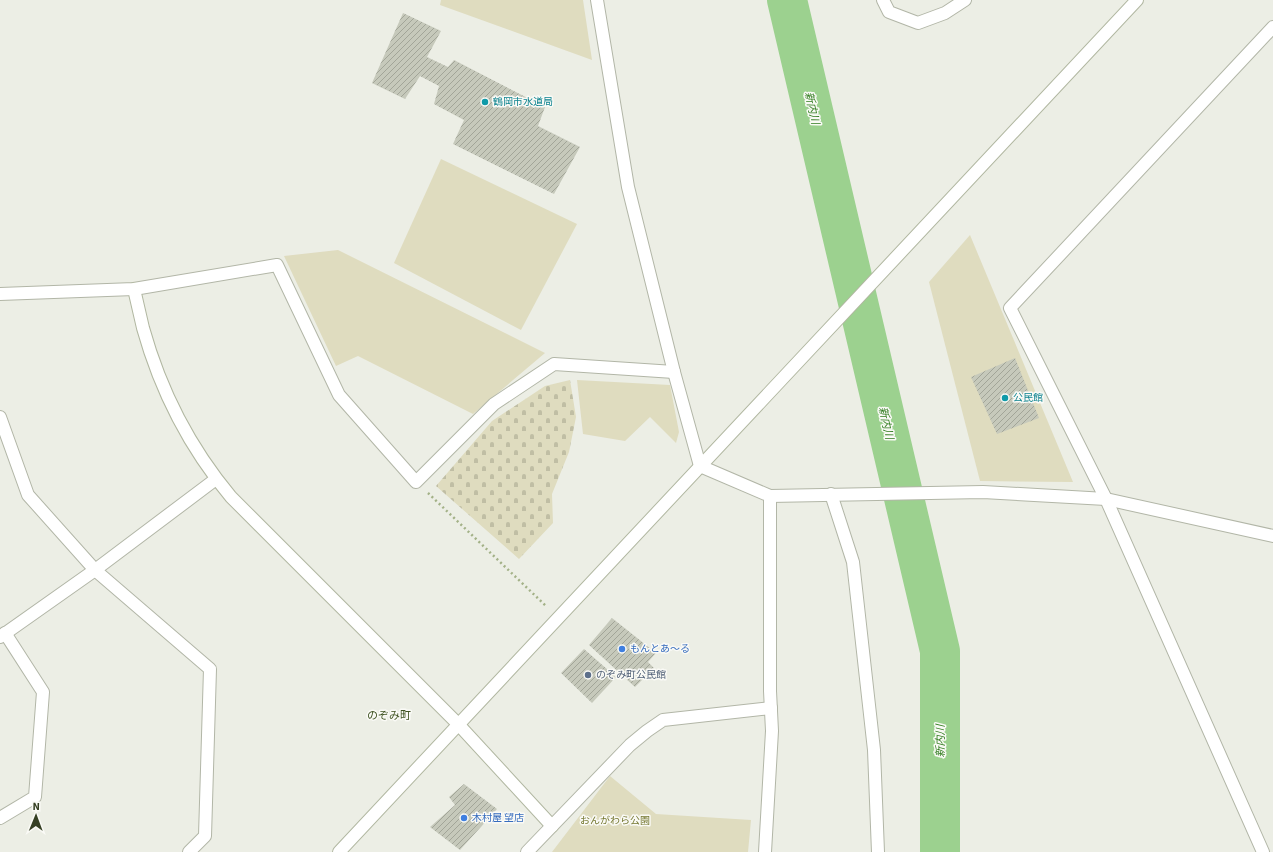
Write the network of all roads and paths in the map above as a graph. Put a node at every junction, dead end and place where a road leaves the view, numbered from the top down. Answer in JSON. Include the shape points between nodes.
{"nodes":[{"id":1,"x":597,"y":0,"type":"edge"},
{"id":2,"x":883,"y":0,"type":"edge"},
{"id":3,"x":965,"y":0,"type":"edge"},
{"id":4,"x":1137,"y":0,"type":"edge"},
{"id":5,"x":1273,"y":27,"type":"edge"},
{"id":6,"x":134,"y":289,"type":"junction"},
{"id":7,"x":0,"y":294,"type":"edge"},
{"id":8,"x":674,"y":372,"type":"junction"},
{"id":9,"x":0,"y":417,"type":"edge"},
{"id":10,"x":700,"y":466,"type":"junction"},
{"id":11,"x":216,"y":479,"type":"junction"},
{"id":12,"x":416,"y":482,"type":"junction"},
{"id":13,"x":831,"y":494,"type":"junction"},
{"id":14,"x":770,"y":496,"type":"junction"},
{"id":15,"x":1106,"y":500,"type":"junction"},
{"id":16,"x":1273,"y":536,"type":"edge"},
{"id":17,"x":95,"y":570,"type":"junction"},
{"id":18,"x":558,"y":617,"type":"junction"},
{"id":19,"x":3,"y":635,"type":"edge"},
{"id":20,"x":770,"y":708,"type":"junction"},
{"id":21,"x":458,"y":724,"type":"junction"},
{"id":22,"x":0,"y":818,"type":"edge"},
{"id":23,"x":552,"y":826,"type":"junction"},
{"id":24,"x":190,"y":852,"type":"edge"},
{"id":25,"x":339,"y":852,"type":"edge"},
{"id":26,"x":527,"y":852,"type":"edge"},
{"id":27,"x":765,"y":852,"type":"edge"},
{"id":28,"x":878,"y":852,"type":"edge"},
{"id":29,"x":1263,"y":852,"type":"edge"}],
"edges":[{"from":1,"to":8,"type":"street","via":[[628,187]]},
{"from":2,"to":3,"type":"street","via":[[889,12],[918,24],[945,13]]},
{"from":4,"to":10,"type":"street"},
{"from":5,"to":15,"type":"street","via":[[1010,308]]},
{"from":6,"to":7,"type":"street"},
{"from":6,"to":11,"type":"street","via":[[143,328],[168,396],[193,444]]},
{"from":6,"to":12,"type":"street","via":[[277,265],[339,395]]},
{"from":8,"to":10,"type":"street"},
{"from":8,"to":12,"type":"street","via":[[554,364],[494,404]]},
{"from":9,"to":17,"type":"street","via":[[28,495]]},
{"from":10,"to":14,"type":"street"},
{"from":10,"to":18,"type":"street"},
{"from":11,"to":17,"type":"street"},
{"from":11,"to":21,"type":"street"},
{"from":12,"to":18,"type":"path"},
{"from":13,"to":14,"type":"street"},
{"from":13,"to":15,"type":"street","via":[[983,492]]},
{"from":13,"to":28,"type":"street","via":[[853,562],[874,750]]},
{"from":14,"to":20,"type":"street"},
{"from":15,"to":16,"type":"street"},
{"from":15,"to":29,"type":"street"},
{"from":17,"to":19,"type":"street"},
{"from":17,"to":24,"type":"street","via":[[210,670],[205,836]]},
{"from":18,"to":21,"type":"street"},
{"from":19,"to":22,"type":"street","via":[[43,692],[35,797]]},
{"from":20,"to":23,"type":"street","via":[[663,720],[630,746]]},
{"from":20,"to":27,"type":"street","via":[[772,731]]},
{"from":21,"to":23,"type":"street"},
{"from":21,"to":25,"type":"street"},
{"from":23,"to":26,"type":"street"}]}
